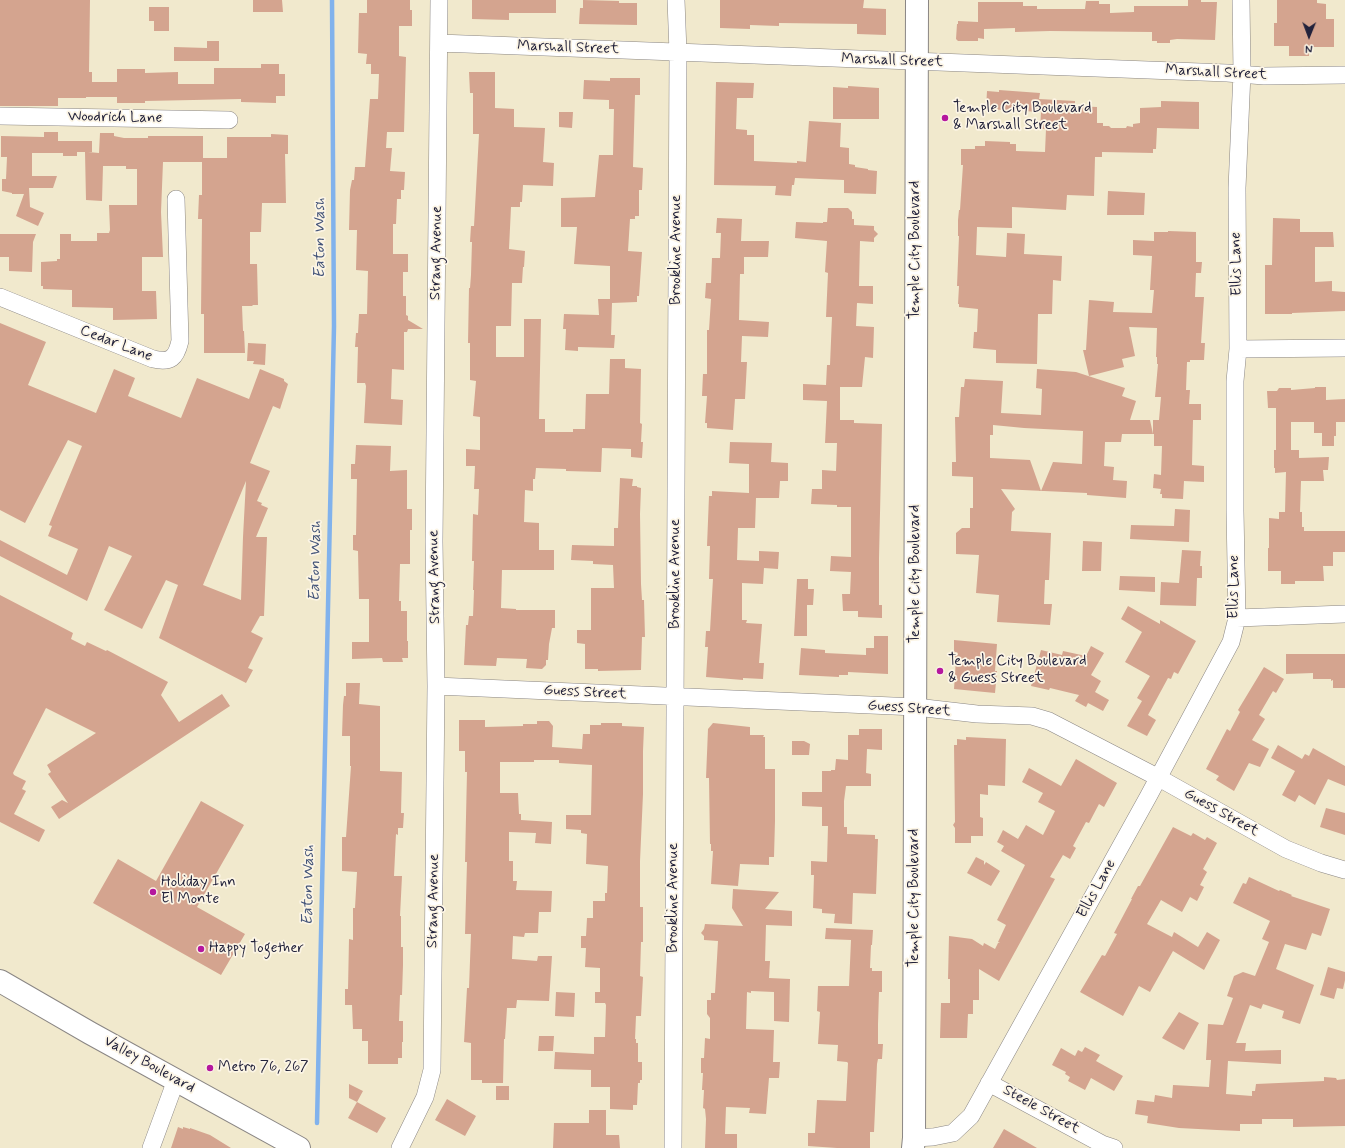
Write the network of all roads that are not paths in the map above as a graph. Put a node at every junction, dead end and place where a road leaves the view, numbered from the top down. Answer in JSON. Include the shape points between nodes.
{"nodes":[{"id":1,"x":439,"y":0,"type":"edge"},
{"id":2,"x":676,"y":0,"type":"edge"},
{"id":3,"x":917,"y":0,"type":"edge"},
{"id":4,"x":1241,"y":0,"type":"edge"},
{"id":5,"x":439,"y":43,"type":"junction"},
{"id":6,"x":678,"y":52,"type":"junction"},
{"id":7,"x":917,"y":62,"type":"junction"},
{"id":8,"x":1242,"y":73,"type":"junction"},
{"id":9,"x":1345,"y":75,"type":"edge"},
{"id":10,"x":0,"y":116,"type":"edge"},
{"id":11,"x":229,"y":120,"type":"dead end"},
{"id":12,"x":176,"y":199,"type":"dead end"},
{"id":13,"x":0,"y":297,"type":"edge"},
{"id":14,"x":1345,"y":348,"type":"edge"},
{"id":15,"x":1238,"y":349,"type":"junction"},
{"id":16,"x":1345,"y":614,"type":"edge"},
{"id":17,"x":1237,"y":618,"type":"junction"},
{"id":18,"x":436,"y":686,"type":"junction"},
{"id":19,"x":675,"y":698,"type":"junction"},
{"id":20,"x":916,"y":707,"type":"junction"},
{"id":21,"x":1159,"y":778,"type":"junction"},
{"id":22,"x":1345,"y":870,"type":"edge"},
{"id":23,"x":0,"y":981,"type":"edge"},
{"id":24,"x":176,"y":1080,"type":"junction"},
{"id":25,"x":989,"y":1082,"type":"junction"},
{"id":26,"x":914,"y":1143,"type":"edge"},
{"id":27,"x":298,"y":1147,"type":"edge"},
{"id":28,"x":151,"y":1148,"type":"edge"},
{"id":29,"x":400,"y":1148,"type":"edge"},
{"id":30,"x":673,"y":1148,"type":"edge"},
{"id":31,"x":1114,"y":1148,"type":"edge"}],
"edges":[{"from":1,"to":5,"type":"street","name":"Strang Avenue"},
{"from":2,"to":6,"type":"street","name":"Brookline Avenue"},
{"from":3,"to":7,"type":"main road","name":"Temple City Boulevard"},
{"from":4,"to":8,"type":"street","name":"Ellis Lane"},
{"from":5,"to":6,"type":"street","name":"Marshall Street"},
{"from":5,"to":18,"type":"street","name":"Strang Avenue","via":[[434,533]]},
{"from":6,"to":7,"type":"street","name":"Marshall Street"},
{"from":6,"to":19,"type":"street","name":"Brookline Avenue"},
{"from":7,"to":8,"type":"street","name":"Marshall Street"},
{"from":7,"to":20,"type":"main road","name":"Temple City Boulevard"},
{"from":8,"to":9,"type":"street","name":"Marshall Street","via":[[1264,76]]},
{"from":8,"to":15,"type":"street","name":"Ellis Lane","via":[[1236,188]]},
{"from":10,"to":11,"type":"street","name":"Woodrich Lane"},
{"from":12,"to":13,"type":"street","name":"Cedar Lane","via":[[180,341],[177,353],[170,359],[153,359]]},
{"from":14,"to":15,"type":"street"},
{"from":15,"to":17,"type":"street","name":"Ellis Lane","via":[[1235,381]]},
{"from":16,"to":17,"type":"street"},
{"from":17,"to":21,"type":"street","name":"Ellis Lane","via":[[1231,642]]},
{"from":18,"to":19,"type":"street","name":"Guess Street"},
{"from":18,"to":29,"type":"street","name":"Strang Avenue","via":[[432,1070],[425,1097]]},
{"from":19,"to":20,"type":"street","name":"Guess Street"},
{"from":19,"to":30,"type":"street","name":"Brookline Avenue"},
{"from":20,"to":21,"type":"street","name":"Guess Street","via":[[977,714],[1032,716],[1049,721]]},
{"from":20,"to":26,"type":"main road","name":"Temple City Boulevard"},
{"from":21,"to":22,"type":"street","name":"Guess Street","via":[[1286,849]]},
{"from":21,"to":25,"type":"street","name":"Ellis Lane"},
{"from":23,"to":24,"type":"main road","name":"Valley Boulevard"},
{"from":24,"to":27,"type":"main road","name":"Valley Boulevard"},
{"from":24,"to":28,"type":"street"},
{"from":25,"to":26,"type":"street","name":"Ellis Lane","via":[[970,1116],[953,1133]]},
{"from":25,"to":31,"type":"street","name":"Steele Street","via":[[1102,1144]]}]}
